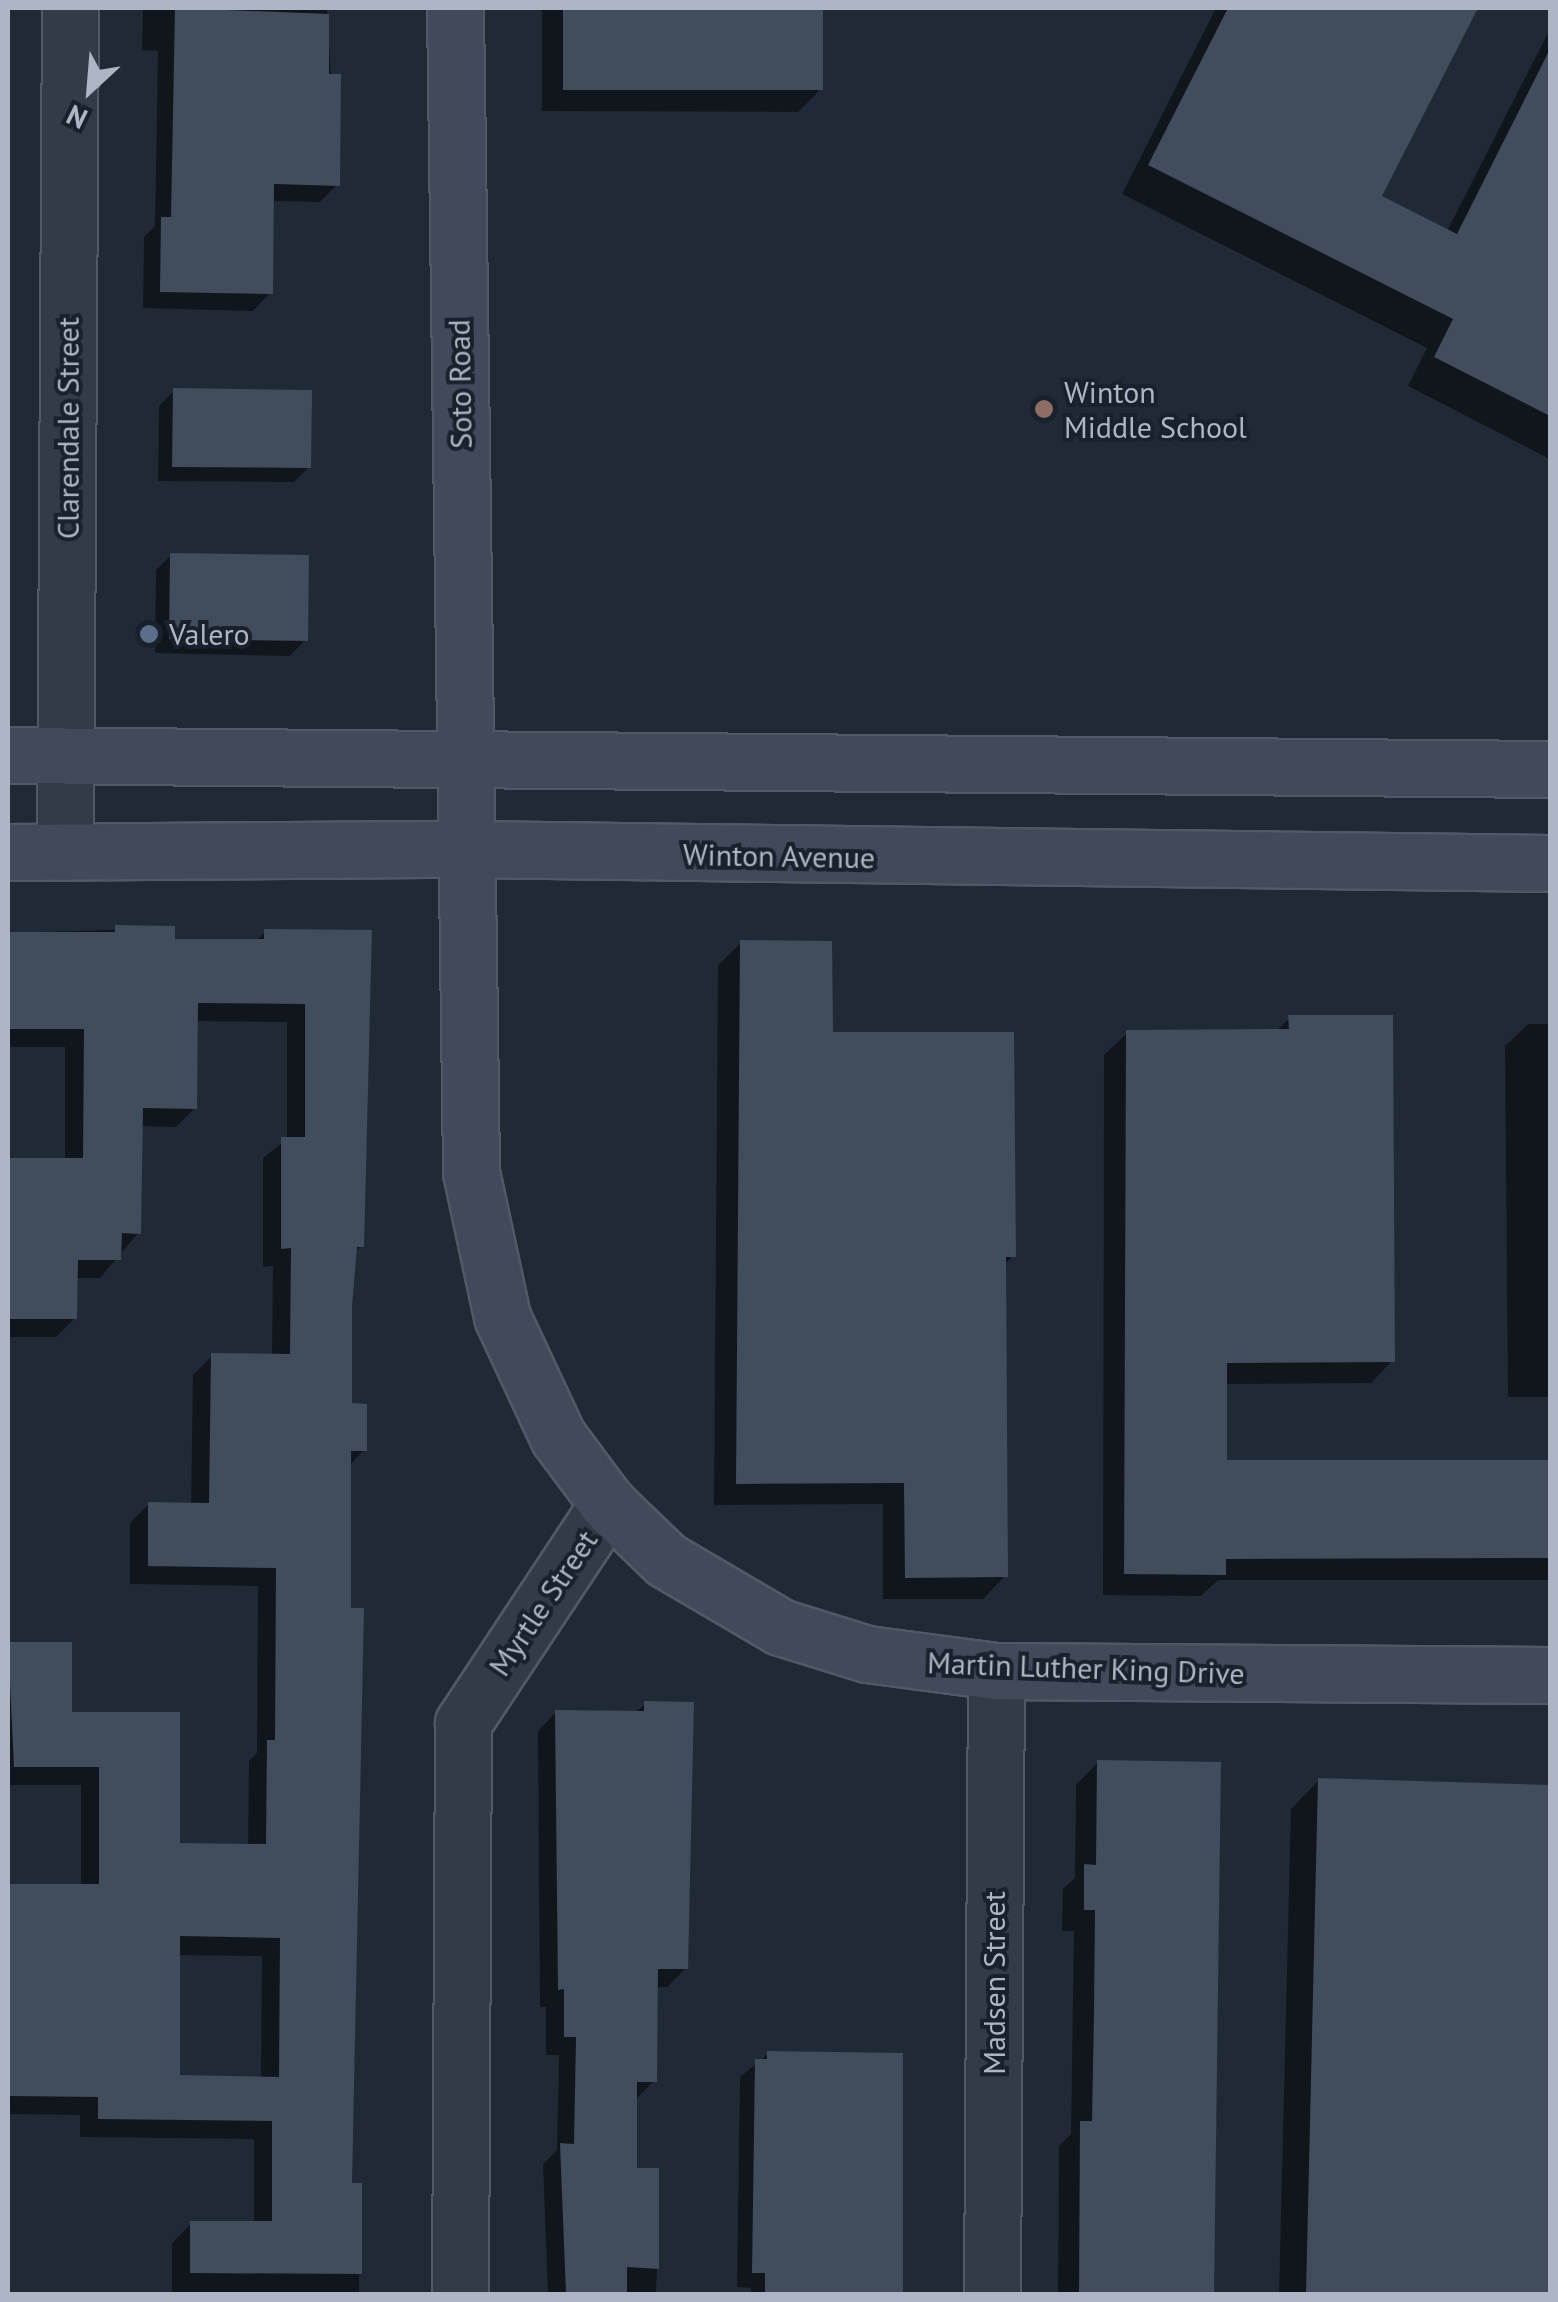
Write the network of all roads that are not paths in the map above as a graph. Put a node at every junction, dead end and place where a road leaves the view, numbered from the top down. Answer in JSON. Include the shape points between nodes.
{"nodes":[{"id":1,"x":70,"y":8,"type":"edge"},
{"id":2,"x":455,"y":8,"type":"edge"},
{"id":3,"x":66,"y":754,"type":"junction"},
{"id":4,"x":8,"y":755,"type":"edge"},
{"id":5,"x":464,"y":760,"type":"junction"},
{"id":6,"x":1550,"y":769,"type":"edge"},
{"id":7,"x":66,"y":848,"type":"junction"},
{"id":8,"x":462,"y":850,"type":"junction"},
{"id":9,"x":8,"y":852,"type":"edge"},
{"id":10,"x":1550,"y":863,"type":"edge"},
{"id":11,"x":608,"y":1504,"type":"junction"},
{"id":12,"x":996,"y":1671,"type":"junction"},
{"id":13,"x":1550,"y":1674,"type":"edge"},
{"id":14,"x":460,"y":2294,"type":"edge"},
{"id":15,"x":992,"y":2294,"type":"edge"}],
"edges":[{"from":1,"to":3,"type":"street","name":"Clarendale Street"},
{"from":2,"to":5,"type":"main road","name":"Soto Road"},
{"from":3,"to":4,"type":"main road"},
{"from":3,"to":5,"type":"main road"},
{"from":3,"to":7,"type":"street","name":"Clarendale Street"},
{"from":5,"to":6,"type":"main road"},
{"from":5,"to":8,"type":"main road","name":"Myrtle Street"},
{"from":7,"to":8,"type":"main road","name":"Winton Avenue","via":[[207,854]]},
{"from":7,"to":9,"type":"main road","name":"Winton Avenue"},
{"from":8,"to":10,"type":"main road","name":"Winton Avenue"},
{"from":8,"to":11,"type":"main road","name":"Myrtle Street","via":[[471,1172],[483,1251],[534,1394]]},
{"from":11,"to":12,"type":"main road","name":"Martin Luther King Drive","via":[[666,1560],[780,1627],[868,1654]]},
{"from":11,"to":14,"type":"street","name":"Myrtle Street","via":[[463,1723]]},
{"from":12,"to":13,"type":"main road","name":"Martin Luther King Drive"},
{"from":12,"to":15,"type":"street","name":"Madsen Street"}]}
